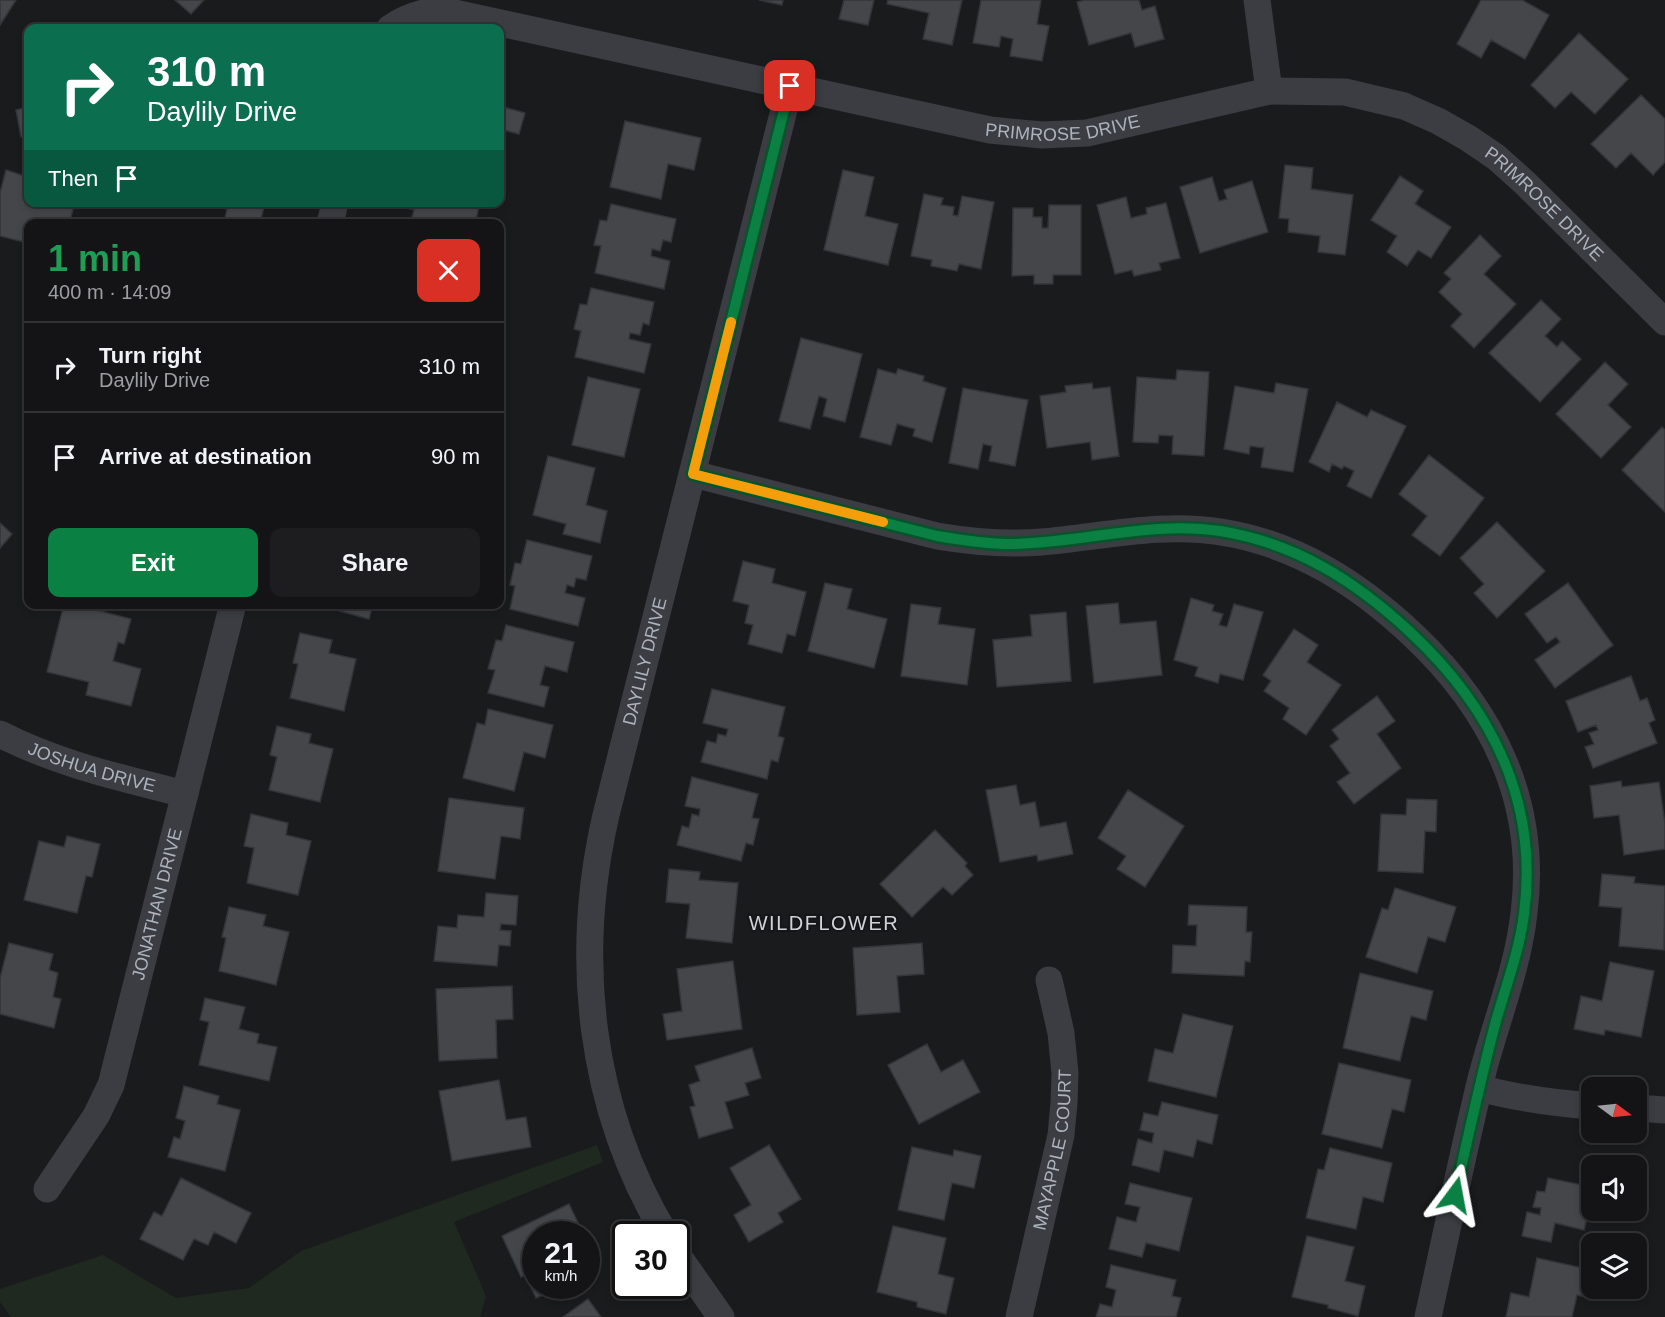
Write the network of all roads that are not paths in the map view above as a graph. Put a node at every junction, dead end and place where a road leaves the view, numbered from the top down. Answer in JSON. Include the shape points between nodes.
{"nodes":[{"id":1,"x":1257,"y":0,"type":"edge"},
{"id":2,"x":396,"y":24,"type":"edge"},
{"id":3,"x":790,"y":86,"type":"junction"},
{"id":4,"x":1269,"y":91,"type":"junction"},
{"id":5,"x":1665,"y":322,"type":"edge"},
{"id":6,"x":693,"y":474,"type":"junction"},
{"id":7,"x":232,"y":609,"type":"edge"},
{"id":8,"x":0,"y":734,"type":"edge"},
{"id":9,"x":185,"y":794,"type":"junction"},
{"id":10,"x":1049,"y":980,"type":"dead end"},
{"id":11,"x":1479,"y":1088,"type":"junction"},
{"id":12,"x":1581,"y":1105,"type":"edge"},
{"id":13,"x":1647,"y":1109,"type":"edge"},
{"id":14,"x":1665,"y":1110,"type":"edge"},
{"id":15,"x":47,"y":1189,"type":"dead end"},
{"id":16,"x":658,"y":1221,"type":"edge"},
{"id":17,"x":690,"y":1273,"type":"edge"},
{"id":18,"x":721,"y":1317,"type":"edge"},
{"id":19,"x":1019,"y":1317,"type":"edge"},
{"id":20,"x":1428,"y":1317,"type":"edge"}],
"edges":[{"from":1,"to":4,"type":"street"},
{"from":2,"to":3,"type":"street","name":"PRIMROSE DRIVE","via":[[424,12],[441,10]]},
{"from":3,"to":4,"type":"street","name":"PRIMROSE DRIVE","via":[[990,130],[1042,135],[1087,133]]},
{"from":3,"to":6,"type":"street","name":"DAYLILY DRIVE"},
{"from":4,"to":5,"type":"street","name":"PRIMROSE DRIVE","via":[[1345,92],[1375,98],[1404,106],[1468,138],[1525,183]]},
{"from":6,"to":11,"type":"street","via":[[972,542],[1031,543],[1184,528],[1220,531],[1260,541],[1319,564],[1378,604],[1437,658],[1482,715],[1499,747],[1521,814],[1526,851],[1524,913]]},
{"from":6,"to":16,"type":"street","name":"DAYLILY DRIVE","via":[[606,815],[590,916],[591,999],[601,1071],[624,1148]]},
{"from":7,"to":9,"type":"street","name":"JONATHAN DRIVE"},
{"from":8,"to":9,"type":"street","name":"JOSHUA DRIVE","via":[[64,762]]},
{"from":9,"to":15,"type":"street","name":"JONATHAN DRIVE","via":[[111,1085],[96,1116]]},
{"from":10,"to":19,"type":"street","name":"MAYAPPLE COURT","via":[[1061,1033],[1064,1102],[1061,1135]]},
{"from":11,"to":12,"type":"street","via":[[1512,1097]]},
{"from":11,"to":20,"type":"street"},
{"from":13,"to":14,"type":"street"},
{"from":17,"to":18,"type":"street"}]}
